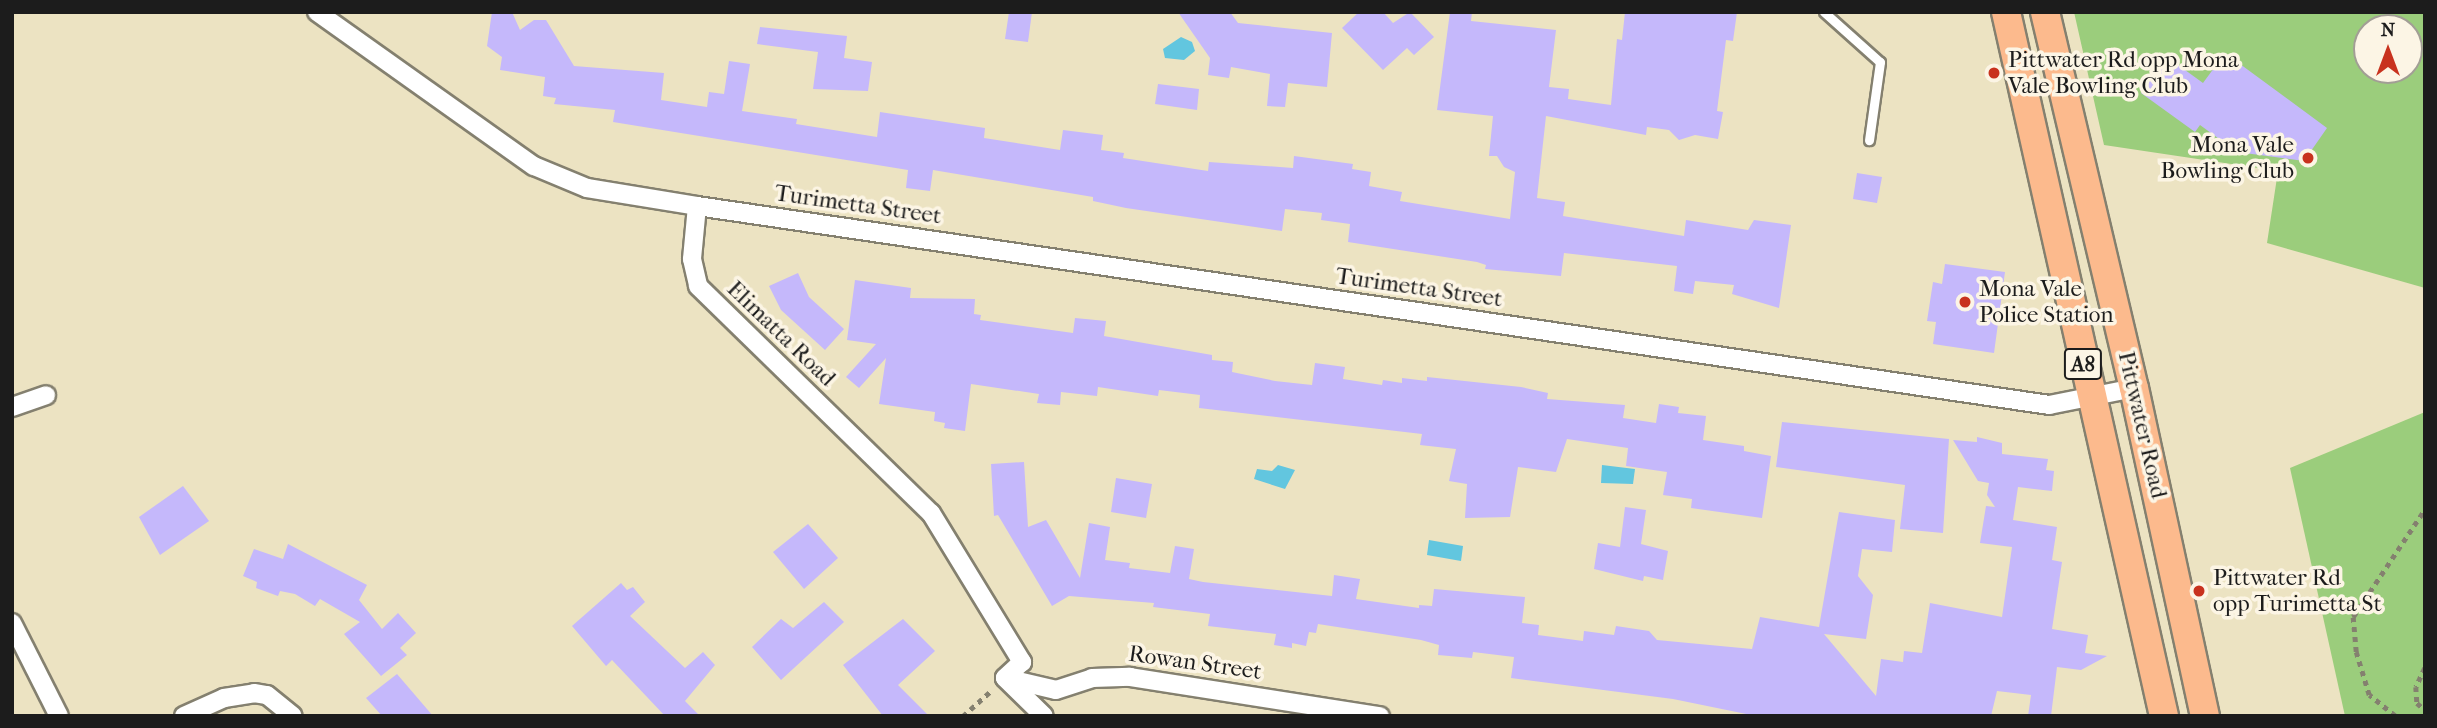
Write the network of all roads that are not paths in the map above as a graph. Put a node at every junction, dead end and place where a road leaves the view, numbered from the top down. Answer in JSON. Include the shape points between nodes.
{"nodes":[{"id":1,"x":317,"y":12,"type":"edge"},
{"id":2,"x":1824,"y":12,"type":"edge"},
{"id":3,"x":2006,"y":12,"type":"edge"},
{"id":4,"x":2045,"y":12,"type":"edge"},
{"id":5,"x":1869,"y":140,"type":"dead end"},
{"id":6,"x":696,"y":206,"type":"junction"},
{"id":7,"x":2134,"y":388,"type":"junction"},
{"id":8,"x":46,"y":396,"type":"dead end"},
{"id":9,"x":2090,"y":398,"type":"junction"},
{"id":10,"x":12,"y":407,"type":"edge"},
{"id":11,"x":12,"y":623,"type":"edge"},
{"id":12,"x":1005,"y":678,"type":"junction"},
{"id":13,"x":59,"y":716,"type":"edge"},
{"id":14,"x":184,"y":716,"type":"edge"},
{"id":15,"x":293,"y":716,"type":"edge"},
{"id":16,"x":1044,"y":716,"type":"edge"},
{"id":17,"x":1380,"y":716,"type":"edge"},
{"id":18,"x":2164,"y":716,"type":"edge"},
{"id":19,"x":2205,"y":716,"type":"edge"}],
"edges":[{"from":1,"to":6,"type":"street","via":[[512,152],[556,178]]},
{"from":2,"to":5,"type":"lane","via":[[1880,62]]},
{"from":3,"to":9,"type":"highway","name":"Pittwater Road","number":"A8"},
{"from":4,"to":7,"type":"highway","name":"Pittwater Road","number":"A8"},
{"from":6,"to":9,"type":"street","name":"Turimetta Street","via":[[2049,405]]},
{"from":6,"to":12,"type":"street","name":"Elimatta Road","via":[[692,259],[698,286],[931,513],[1022,662]]},
{"from":7,"to":9,"type":"street","name":"Turimetta Street"},
{"from":7,"to":19,"type":"highway","name":"Pittwater Road","number":"A8"},
{"from":8,"to":10,"type":"street"},
{"from":9,"to":18,"type":"highway","name":"Pittwater Road","number":"A8"},
{"from":11,"to":13,"type":"street"},
{"from":12,"to":16,"type":"street"},
{"from":12,"to":17,"type":"street","name":"Rowan Street","via":[[1056,690],[1092,678],[1130,677]]},
{"from":14,"to":15,"type":"street","via":[[224,698],[254,693],[267,695]]}]}
